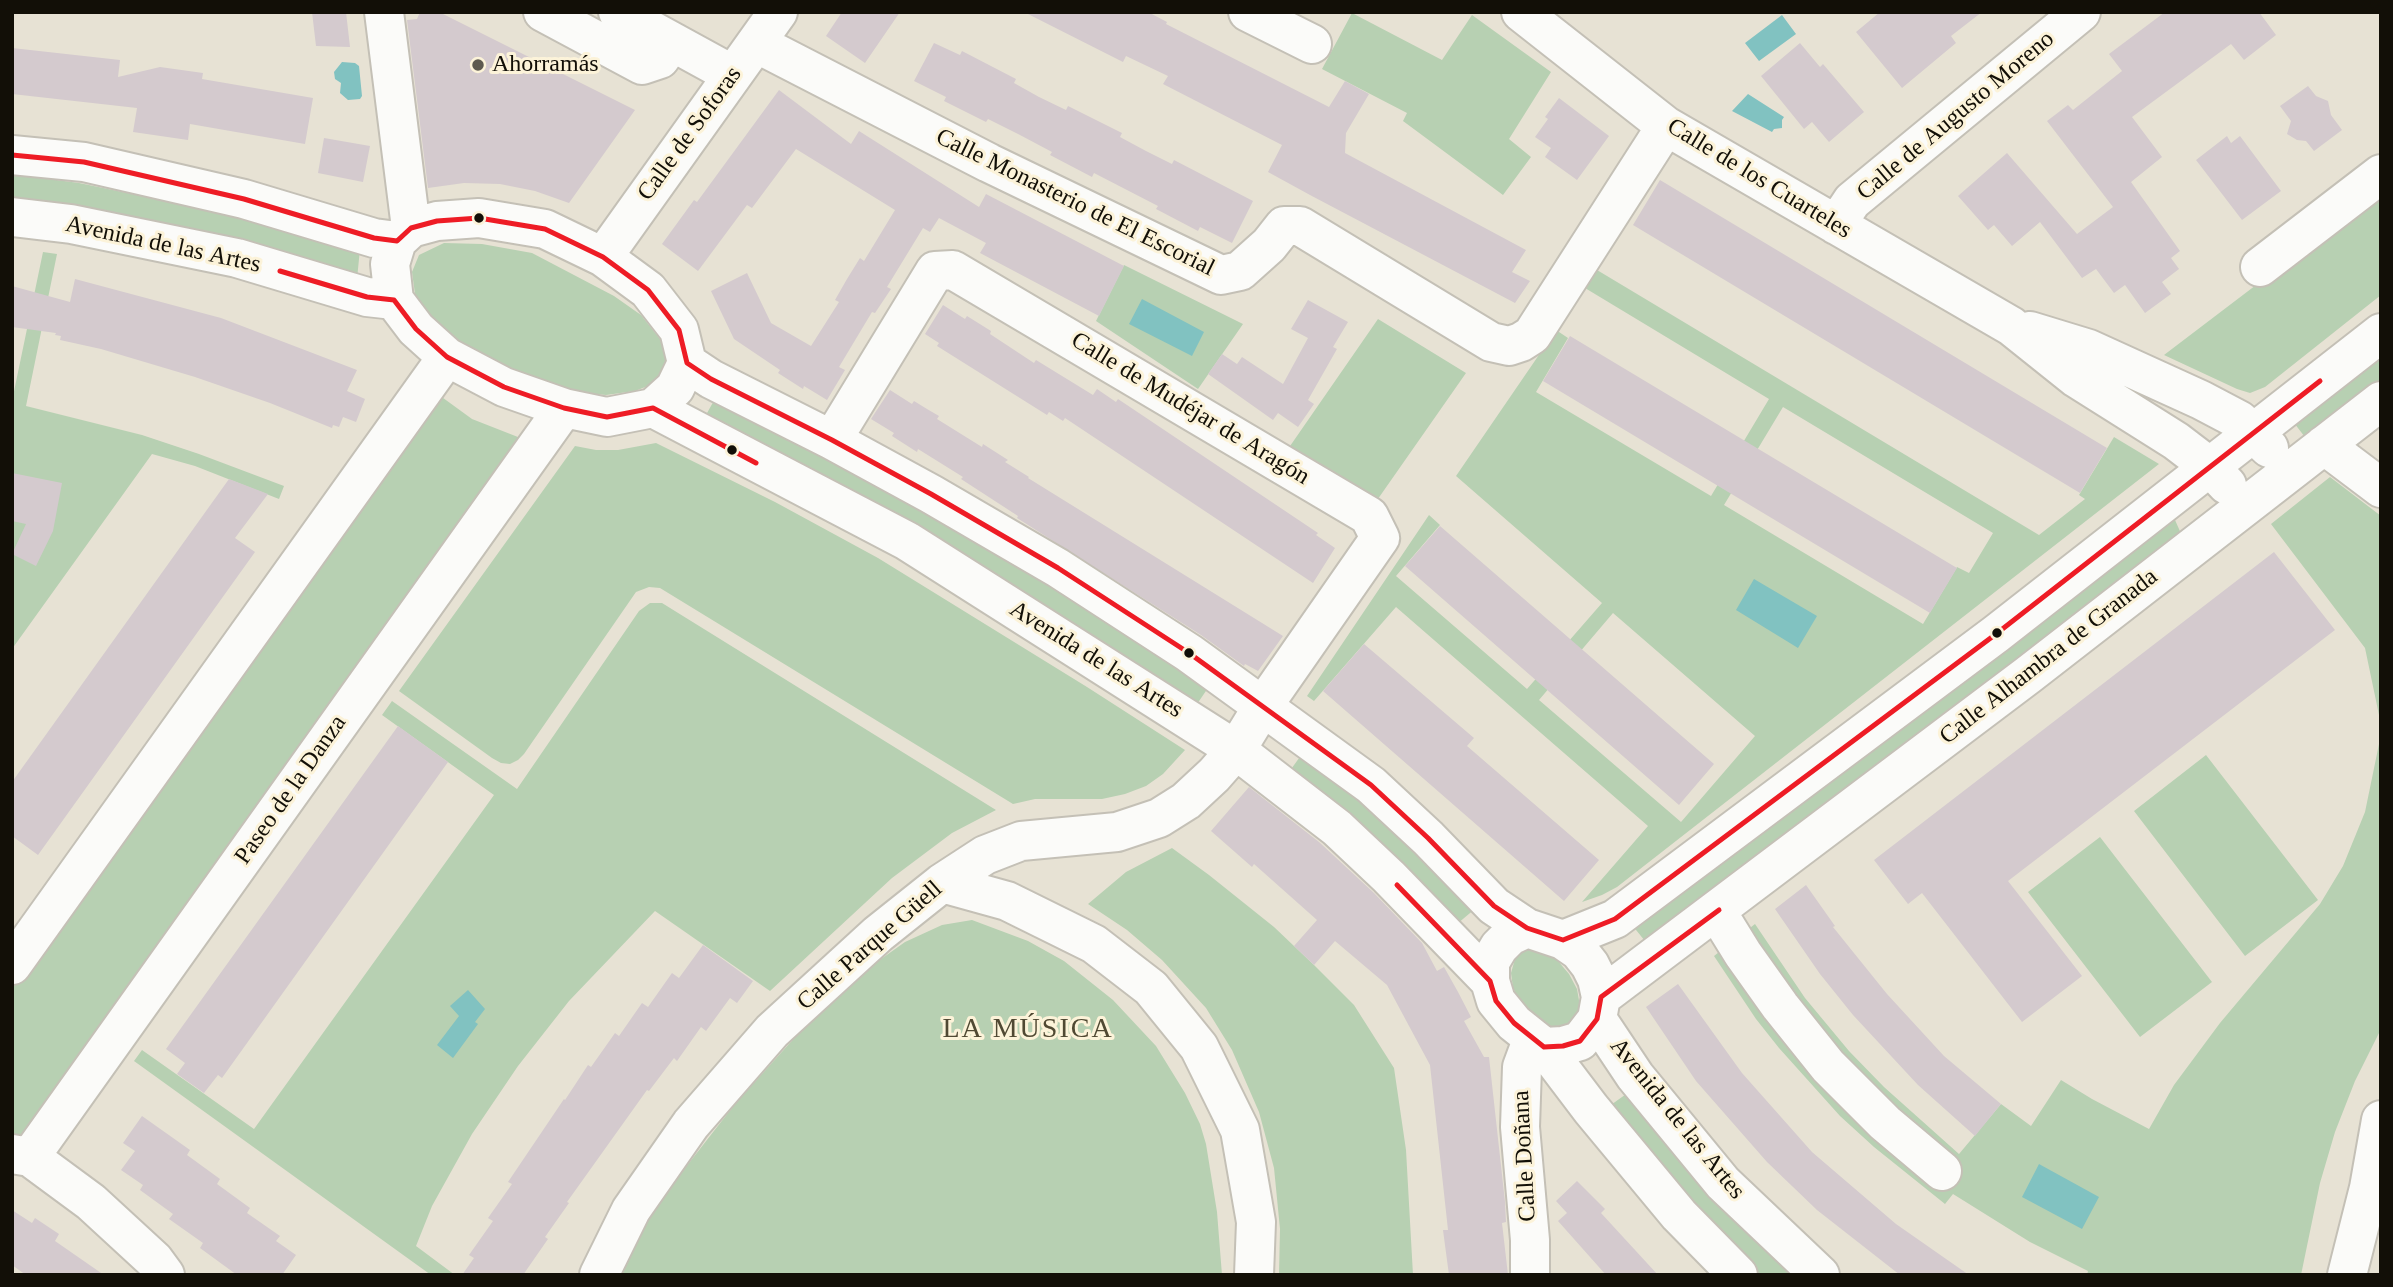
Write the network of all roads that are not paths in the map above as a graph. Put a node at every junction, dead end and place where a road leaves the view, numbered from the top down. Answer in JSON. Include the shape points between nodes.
{"nodes":[{"id":1,"x":384,"y":12,"type":"edge"},
{"id":2,"x":543,"y":12,"type":"edge"},
{"id":3,"x":618,"y":12,"type":"edge"},
{"id":4,"x":778,"y":12,"type":"edge"},
{"id":5,"x":1248,"y":12,"type":"edge"},
{"id":6,"x":1521,"y":12,"type":"edge"},
{"id":7,"x":2081,"y":12,"type":"edge"},
{"id":8,"x":672,"y":41,"type":"junction"},
{"id":9,"x":755,"y":43,"type":"junction"},
{"id":10,"x":1312,"y":44,"type":"dead end"},
{"id":11,"x":733,"y":75,"type":"junction"},
{"id":12,"x":1666,"y":126,"type":"junction"},
{"id":13,"x":12,"y":155,"type":"edge"},
{"id":14,"x":2381,"y":174,"type":"edge"},
{"id":15,"x":12,"y":217,"type":"edge"},
{"id":16,"x":1836,"y":225,"type":"junction"},
{"id":17,"x":404,"y":234,"type":"junction"},
{"id":18,"x":603,"y":257,"type":"junction"},
{"id":19,"x":2260,"y":267,"type":"dead end"},
{"id":20,"x":394,"y":300,"type":"junction"},
{"id":21,"x":2011,"y":326,"type":"junction"},
{"id":22,"x":2381,"y":333,"type":"edge"},
{"id":23,"x":447,"y":357,"type":"junction"},
{"id":24,"x":687,"y":363,"type":"junction"},
{"id":25,"x":2381,"y":401,"type":"edge"},
{"id":26,"x":564,"y":408,"type":"junction"},
{"id":27,"x":653,"y":408,"type":"junction"},
{"id":28,"x":2253,"y":431,"type":"junction"},
{"id":29,"x":832,"y":440,"type":"junction"},
{"id":30,"x":2323,"y":445,"type":"junction"},
{"id":31,"x":2210,"y":467,"type":"junction"},
{"id":32,"x":2287,"y":473,"type":"junction"},
{"id":33,"x":2381,"y":488,"type":"edge"},
{"id":34,"x":2245,"y":505,"type":"junction"},
{"id":35,"x":1263,"y":706,"type":"junction"},
{"id":36,"x":1236,"y":750,"type":"junction"},
{"id":37,"x":1021,"y":841,"type":"junction"},
{"id":38,"x":942,"y":883,"type":"junction"},
{"id":39,"x":1007,"y":901,"type":"junction"},
{"id":40,"x":1717,"y":912,"type":"junction"},
{"id":41,"x":1527,"y":928,"type":"junction"},
{"id":42,"x":1563,"y":940,"type":"junction"},
{"id":43,"x":12,"y":965,"type":"edge"},
{"id":44,"x":1490,"y":981,"type":"junction"},
{"id":45,"x":1599,"y":1008,"type":"junction"},
{"id":46,"x":1538,"y":1043,"type":"junction"},
{"id":47,"x":2381,"y":1120,"type":"edge"},
{"id":48,"x":21,"y":1156,"type":"edge"},
{"id":49,"x":1942,"y":1171,"type":"dead end"},
{"id":50,"x":2375,"y":1187,"type":"edge"},
{"id":51,"x":165,"y":1275,"type":"edge"},
{"id":52,"x":599,"y":1275,"type":"edge"},
{"id":53,"x":1254,"y":1275,"type":"edge"},
{"id":54,"x":1530,"y":1275,"type":"edge"},
{"id":55,"x":1738,"y":1275,"type":"edge"},
{"id":56,"x":1820,"y":1275,"type":"edge"},
{"id":57,"x":2347,"y":1275,"type":"edge"}],
"edges":[{"from":1,"to":17,"type":"street"},
{"from":2,"to":8,"type":"street","via":[[642,65],[660,59]]},
{"from":3,"to":8,"type":"street"},
{"from":4,"to":9,"type":"street","name":"Calle de Soforas"},
{"from":5,"to":10,"type":"street"},
{"from":6,"to":12,"type":"street","name":"Calle de los Cuarteles"},
{"from":7,"to":16,"type":"street","name":"Calle de Augusto Moreno","via":[[1852,201]]},
{"from":8,"to":11,"type":"street"},
{"from":9,"to":11,"type":"street","name":"Calle de Soforas"},
{"from":9,"to":12,"type":"street","name":"Calle Monasterio de El Escorial","via":[[1221,275],[1240,271],[1284,226],[1300,226],[1491,342],[1509,346],[1532,335]]},
{"from":11,"to":18,"type":"street","name":"Calle de Soforas"},
{"from":12,"to":16,"type":"street","name":"Calle de los Cuarteles"},
{"from":13,"to":17,"type":"street","via":[[84,163],[244,199],[374,238]]},
{"from":14,"to":19,"type":"street"},
{"from":15,"to":20,"type":"street","name":"Avenida de las Artes","via":[[71,224],[237,258],[367,297]]},
{"from":16,"to":21,"type":"street","name":"Calle de los Cuarteles"},
{"from":17,"to":18,"type":"street","via":[[437,220],[479,218],[545,229]]},
{"from":17,"to":20,"type":"street","via":[[390,264]]},
{"from":18,"to":24,"type":"street","via":[[648,290],[679,330]]},
{"from":20,"to":23,"type":"street","via":[[416,329]]},
{"from":21,"to":28,"type":"street","name":"Calle de los Cuarteles","via":[[2089,349],[2202,400]]},
{"from":21,"to":31,"type":"street","name":"Calle de los Cuarteles","via":[[2076,378]]},
{"from":22,"to":28,"type":"street","name":"Calle Alhambra de Granada"},
{"from":23,"to":26,"type":"street","via":[[504,387]]},
{"from":23,"to":43,"type":"street"},
{"from":24,"to":27,"type":"street","via":[[675,388]]},
{"from":24,"to":29,"type":"street"},
{"from":25,"to":30,"type":"street","name":"Calle Alhambra de Granada"},
{"from":26,"to":27,"type":"street","via":[[607,418]]},
{"from":26,"to":48,"type":"street","name":"Paseo de la Danza"},
{"from":27,"to":36,"type":"street","name":"Avenida de las Artes","via":[[906,541]]},
{"from":28,"to":31,"type":"street","name":"Calle Alhambra de Granada"},
{"from":28,"to":32,"type":"street","name":"Calle de los Cuarteles"},
{"from":29,"to":35,"type":"street","via":[[1058,568]]},
{"from":29,"to":35,"type":"street","name":"Calle de Mudéjar de Aragón","via":[[935,271],[953,270],[1369,516],[1380,538]]},
{"from":30,"to":32,"type":"street","name":"Calle Alhambra de Granada"},
{"from":30,"to":33,"type":"street"},
{"from":31,"to":34,"type":"street","name":"Calle de los Cuarteles"},
{"from":31,"to":42,"type":"street","name":"Calle Alhambra de Granada","via":[[1996,635],[1615,919]]},
{"from":32,"to":34,"type":"street","name":"Calle Alhambra de Granada"},
{"from":34,"to":40,"type":"street","name":"Calle Alhambra de Granada"},
{"from":35,"to":36,"type":"street","name":"Calle de Mudéjar de Aragón"},
{"from":35,"to":41,"type":"street","via":[[1371,785],[1494,906]]},
{"from":36,"to":37,"type":"street","name":"Calle Parque Güell","via":[[1186,801],[1159,818],[1117,832]]},
{"from":36,"to":44,"type":"street","name":"Avenida de las Artes","via":[[1337,828]]},
{"from":37,"to":38,"type":"street","name":"Calle Parque Güell","via":[[985,855]]},
{"from":37,"to":39,"type":"street","via":[[1009,862]]},
{"from":38,"to":39,"type":"street"},
{"from":38,"to":52,"type":"street","name":"Calle Parque Güell","via":[[878,934],[772,1031],[691,1124],[653,1177]]},
{"from":39,"to":53,"type":"street","via":[[1094,944],[1151,988],[1199,1047],[1240,1130],[1256,1222]]},
{"from":40,"to":45,"type":"street","name":"Calle Alhambra de Granada"},
{"from":40,"to":49,"type":"street","via":[[1773,996],[1828,1066]]},
{"from":41,"to":42,"type":"street"},
{"from":41,"to":44,"type":"street","via":[[1499,947],[1490,962]]},
{"from":42,"to":45,"type":"street","via":[[1590,965],[1597,979]]},
{"from":44,"to":46,"type":"street","via":[[1496,1001]]},
{"from":45,"to":46,"type":"street","via":[[1580,1041],[1563,1046]]},
{"from":45,"to":56,"type":"street","name":"Avenida de las Artes","via":[[1635,1076],[1723,1183]]},
{"from":46,"to":54,"type":"street","name":"Calle Doñana","via":[[1522,1068],[1520,1127]]},
{"from":46,"to":55,"type":"street","via":[[1679,1215]]},
{"from":47,"to":50,"type":"street"},
{"from":48,"to":51,"type":"street","via":[[91,1202]]},
{"from":50,"to":57,"type":"street"}]}
